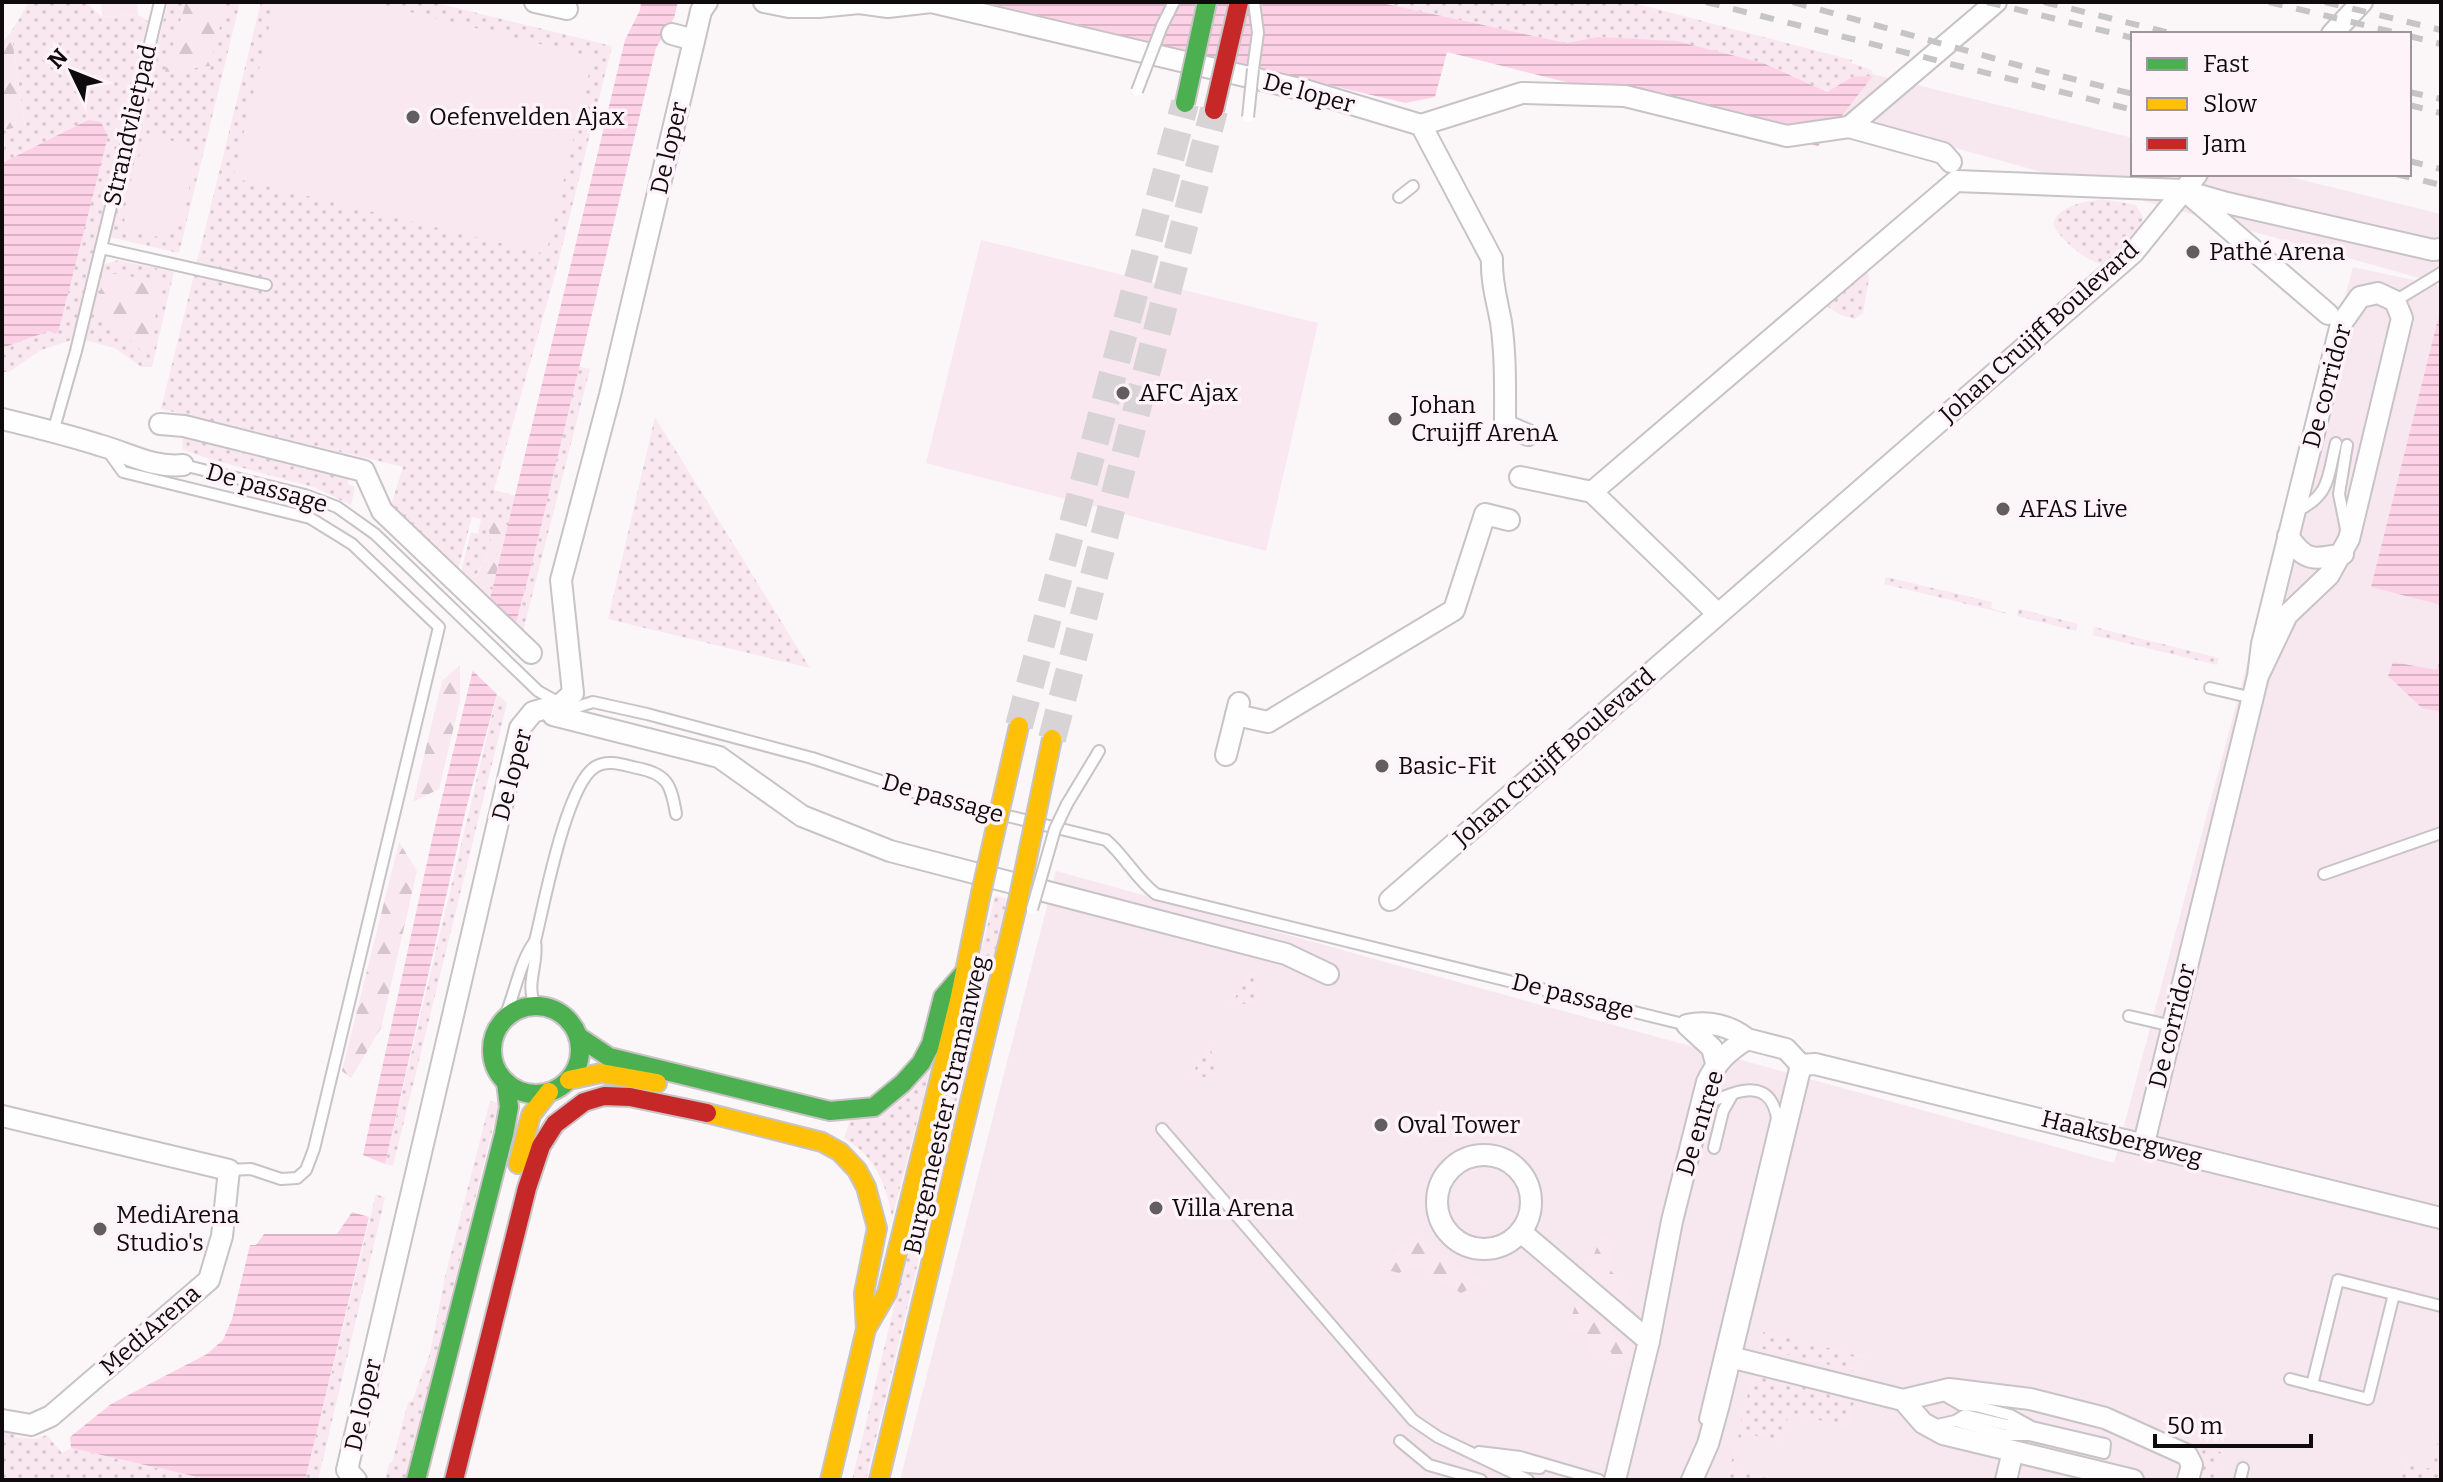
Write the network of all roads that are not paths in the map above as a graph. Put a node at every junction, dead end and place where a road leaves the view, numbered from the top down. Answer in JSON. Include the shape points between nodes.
{"nodes":[{"id":1,"x":160,"y":2,"type":"edge"},
{"id":2,"x":535,"y":2,"type":"edge"},
{"id":3,"x":707,"y":2,"type":"edge"},
{"id":4,"x":764,"y":2,"type":"edge"},
{"id":5,"x":1174,"y":2,"type":"edge"},
{"id":6,"x":1207,"y":2,"type":"edge"},
{"id":7,"x":1239,"y":2,"type":"edge"},
{"id":8,"x":1254,"y":2,"type":"edge"},
{"id":9,"x":1996,"y":2,"type":"edge"},
{"id":10,"x":2362,"y":2,"type":"edge"},
{"id":11,"x":567,"y":9,"type":"dead end"},
{"id":12,"x":2334,"y":32,"type":"edge"},
{"id":13,"x":672,"y":34,"type":"dead end"},
{"id":14,"x":694,"y":40,"type":"junction"},
{"id":15,"x":1137,"y":91,"type":"dead end"},
{"id":16,"x":1185,"y":103,"type":"tunnel mouth"},
{"id":17,"x":1214,"y":110,"type":"tunnel mouth"},
{"id":18,"x":1248,"y":117,"type":"dead end"},
{"id":19,"x":1421,"y":125,"type":"junction"},
{"id":20,"x":1849,"y":127,"type":"junction"},
{"id":21,"x":1951,"y":162,"type":"dead end"},
{"id":22,"x":2195,"y":176,"type":"edge"},
{"id":23,"x":1413,"y":186,"type":"dead end"},
{"id":24,"x":2182,"y":190,"type":"junction"},
{"id":25,"x":1399,"y":197,"type":"dead end"},
{"id":26,"x":101,"y":248,"type":"junction"},
{"id":27,"x":2441,"y":249,"type":"edge"},
{"id":28,"x":2441,"y":273,"type":"edge"},
{"id":29,"x":266,"y":285,"type":"dead end"},
{"id":30,"x":2395,"y":301,"type":"junction"},
{"id":31,"x":2328,"y":314,"type":"dead end"},
{"id":32,"x":2,"y":419,"type":"edge"},
{"id":33,"x":160,"y":424,"type":"dead end"},
{"id":34,"x":53,"y":432,"type":"junction"},
{"id":35,"x":1528,"y":435,"type":"dead end"},
{"id":36,"x":104,"y":446,"type":"junction"},
{"id":37,"x":183,"y":465,"type":"joint"},
{"id":38,"x":1520,"y":477,"type":"dead end"},
{"id":39,"x":1592,"y":492,"type":"junction"},
{"id":40,"x":2294,"y":512,"type":"junction"},
{"id":41,"x":1509,"y":520,"type":"dead end"},
{"id":42,"x":2288,"y":536,"type":"junction"},
{"id":43,"x":2346,"y":546,"type":"junction"},
{"id":44,"x":1718,"y":614,"type":"junction"},
{"id":45,"x":527,"y":649,"type":"dead end"},
{"id":46,"x":2258,"y":676,"type":"junction"},
{"id":47,"x":2210,"y":688,"type":"dead end"},
{"id":48,"x":2253,"y":698,"type":"junction"},
{"id":49,"x":557,"y":709,"type":"junction"},
{"id":50,"x":1019,"y":726,"type":"tunnel mouth"},
{"id":51,"x":1052,"y":739,"type":"tunnel mouth"},
{"id":52,"x":1099,"y":751,"type":"dead end"},
{"id":53,"x":1226,"y":755,"type":"dead end"},
{"id":54,"x":676,"y":814,"type":"dead end"},
{"id":55,"x":2441,"y":833,"type":"edge"},
{"id":56,"x":2324,"y":874,"type":"dead end"},
{"id":57,"x":1390,"y":900,"type":"dead end"},
{"id":58,"x":1025,"y":908,"type":"junction"},
{"id":59,"x":535,"y":941,"type":"junction"},
{"id":60,"x":963,"y":974,"type":"junction"},
{"id":61,"x":1328,"y":974,"type":"dead end"},
{"id":62,"x":535,"y":1005,"type":"junction"},
{"id":63,"x":2129,"y":1016,"type":"dead end"},
{"id":64,"x":504,"y":1019,"type":"junction"},
{"id":65,"x":1687,"y":1025,"type":"junction"},
{"id":66,"x":2172,"y":1026,"type":"junction"},
{"id":67,"x":579,"y":1037,"type":"junction"},
{"id":68,"x":1747,"y":1039,"type":"junction"},
{"id":69,"x":1716,"y":1063,"type":"junction"},
{"id":70,"x":1801,"y":1065,"type":"junction"},
{"id":71,"x":637,"y":1071,"type":"junction"},
{"id":72,"x":569,"y":1080,"type":"junction"},
{"id":73,"x":506,"y":1082,"type":"junction"},
{"id":74,"x":549,"y":1092,"type":"junction"},
{"id":75,"x":1732,"y":1095,"type":"junction"},
{"id":76,"x":1700,"y":1106,"type":"junction"},
{"id":77,"x":2,"y":1116,"type":"edge"},
{"id":78,"x":747,"y":1122,"type":"junction"},
{"id":79,"x":1162,"y":1129,"type":"dead end"},
{"id":80,"x":2144,"y":1143,"type":"junction"},
{"id":81,"x":1714,"y":1148,"type":"dead end"},
{"id":82,"x":229,"y":1170,"type":"junction"},
{"id":83,"x":2441,"y":1218,"type":"edge"},
{"id":84,"x":1521,"y":1232,"type":"junction"},
{"id":85,"x":510,"y":1258,"type":"junction"},
{"id":86,"x":2394,"y":1294,"type":"junction"},
{"id":87,"x":2441,"y":1306,"type":"edge"},
{"id":88,"x":866,"y":1329,"type":"junction"},
{"id":89,"x":1649,"y":1341,"type":"junction"},
{"id":90,"x":1730,"y":1357,"type":"junction"},
{"id":91,"x":2290,"y":1379,"type":"dead end"},
{"id":92,"x":2312,"y":1385,"type":"junction"},
{"id":93,"x":1938,"y":1391,"type":"junction"},
{"id":94,"x":1903,"y":1400,"type":"junction"},
{"id":95,"x":1960,"y":1414,"type":"junction"},
{"id":96,"x":2,"y":1420,"type":"edge"},
{"id":97,"x":1931,"y":1426,"type":"junction"},
{"id":98,"x":2030,"y":1431,"type":"junction"},
{"id":99,"x":1710,"y":1437,"type":"junction"},
{"id":100,"x":1400,"y":1441,"type":"dead end"},
{"id":101,"x":1469,"y":1451,"type":"junction"},
{"id":102,"x":2013,"y":1451,"type":"junction"},
{"id":103,"x":2243,"y":1468,"type":"dead end"},
{"id":104,"x":356,"y":1480,"type":"edge"},
{"id":105,"x":416,"y":1480,"type":"edge"},
{"id":106,"x":454,"y":1480,"type":"edge"},
{"id":107,"x":830,"y":1480,"type":"edge"},
{"id":108,"x":879,"y":1480,"type":"edge"},
{"id":109,"x":1481,"y":1480,"type":"edge"},
{"id":110,"x":1528,"y":1480,"type":"edge"},
{"id":111,"x":1599,"y":1480,"type":"edge"},
{"id":112,"x":1615,"y":1480,"type":"edge"},
{"id":113,"x":1692,"y":1480,"type":"edge"},
{"id":114,"x":2006,"y":1480,"type":"edge"},
{"id":115,"x":2133,"y":1480,"type":"edge"},
{"id":116,"x":2188,"y":1480,"type":"edge"},
{"id":117,"x":2240,"y":1480,"type":"edge"}],
"edges":[{"from":1,"to":26,"type":"lane","name":"Strandvlietpad"},
{"from":2,"to":11,"type":"street"},
{"from":3,"to":14,"type":"street","name":"De loper"},
{"from":4,"to":19,"type":"street","name":"De loper","via":[[888,7],[931,2],[1308,91]]},
{"from":5,"to":15,"type":"lane","bridge":true},
{"from":6,"to":16,"type":"main road","bridge":true},
{"from":7,"to":17,"type":"main road","bridge":true},
{"from":8,"to":18,"type":"lane","bridge":true,"via":[[1258,33]]},
{"from":9,"to":20,"type":"street"},
{"from":10,"to":12,"type":"street"},
{"from":13,"to":14,"type":"street"},
{"from":14,"to":49,"type":"street","name":"De loper","via":[[561,580],[573,693]]},
{"from":19,"to":20,"type":"street","via":[[1522,93],[1625,96],[1787,136]]},
{"from":19,"to":35,"type":"street","via":[[1492,259],[1505,372],[1505,425]]},
{"from":20,"to":21,"type":"street","via":[[1943,153]]},
{"from":22,"to":24,"type":"street","name":"Johan Cruijff Boulevard"},
{"from":23,"to":25,"type":"lane"},
{"from":24,"to":27,"type":"street"},
{"from":24,"to":31,"type":"street"},
{"from":24,"to":39,"type":"street","via":[[1956,181]]},
{"from":24,"to":44,"type":"street","name":"Johan Cruijff Boulevard","via":[[2133,253]]},
{"from":26,"to":29,"type":"lane"},
{"from":26,"to":34,"type":"lane","name":"Strandvlietpad"},
{"from":28,"to":30,"type":"lane"},
{"from":30,"to":40,"type":"street","name":"De corridor","via":[[2378,293],[2360,297],[2341,324]]},
{"from":30,"to":43,"type":"street","name":"De corridor","via":[[2402,318]]},
{"from":32,"to":34,"type":"street","name":"De passage"},
{"from":33,"to":45,"type":"street","via":[[364,471],[382,511]]},
{"from":34,"to":36,"type":"street","name":"De passage"},
{"from":36,"to":37,"type":"street","name":"De passage","via":[[150,463]]},
{"from":36,"to":82,"type":"lane","via":[[123,472],[310,518],[352,544],[439,627],[306,1170],[297,1178],[281,1179],[251,1169]]},
{"from":37,"to":49,"type":"lane","name":"De passage","via":[[337,507],[375,534]]},
{"from":38,"to":39,"type":"street"},
{"from":39,"to":44,"type":"street"},
{"from":40,"to":42,"type":"street","name":"De corridor"},
{"from":40,"to":43,"type":"lane","via":[[2324,491],[2342,444],[2339,494]]},
{"from":41,"to":53,"type":"street","via":[[1485,514],[1454,610],[1268,722],[1237,709]]},
{"from":42,"to":43,"type":"street","via":[[2311,558]]},
{"from":42,"to":46,"type":"street","name":"De corridor"},
{"from":43,"to":46,"type":"street","name":"De corridor","via":[[2329,575],[2287,615]]},
{"from":44,"to":57,"type":"street","name":"Johan Cruijff Boulevard"},
{"from":46,"to":48,"type":"street","name":"De corridor"},
{"from":47,"to":48,"type":"lane"},
{"from":48,"to":66,"type":"street","name":"De corridor"},
{"from":49,"to":61,"type":"street","name":"De passage","via":[[719,757],[802,816],[890,851],[1286,954]]},
{"from":49,"to":65,"type":"lane","name":"De passage","via":[[593,702],[647,714],[812,758],[926,796],[1106,840],[1156,894]]},
{"from":49,"to":104,"type":"street","name":"De loper","via":[[533,712],[520,728],[347,1470]]},
{"from":50,"to":60,"type":"main road","name":"Burgemeester Stramanweg","bridge":true},
{"from":51,"to":58,"type":"main road","name":"Burgemeester Stramanweg","bridge":true},
{"from":52,"to":58,"type":"lane","bridge":true,"via":[[1055,829]]},
{"from":54,"to":59,"type":"lane","via":[[669,785],[654,771],[607,762],[595,767],[580,783],[562,831]]},
{"from":55,"to":56,"type":"lane"},
{"from":58,"to":108,"type":"main road","name":"Burgemeester Stramanweg","via":[[1005,956]]},
{"from":59,"to":62,"type":"lane","via":[[530,988]]},
{"from":59,"to":64,"type":"lane"},
{"from":60,"to":71,"type":"main road","name":"Burgemeester Stramanweg","via":[[943,997],[921,1063],[874,1107],[830,1111]]},
{"from":60,"to":88,"type":"main road","name":"Burgemeester Stramanweg","via":[[887,1293]]},
{"from":62,"to":64,"type":"main road"},
{"from":62,"to":67,"type":"main road","via":[[567,1017]]},
{"from":63,"to":66,"type":"lane"},
{"from":64,"to":73,"type":"main road","via":[[492,1051],[493,1063]]},
{"from":65,"to":68,"type":"street","name":"De passage","via":[[1701,1022],[1737,1030]]},
{"from":65,"to":69,"type":"street","via":[[1712,1048]]},
{"from":66,"to":80,"type":"street","name":"De corridor"},
{"from":67,"to":71,"type":"main road","name":"Burgemeester Stramanweg"},
{"from":67,"to":72,"type":"main road","via":[[580,1060]]},
{"from":68,"to":69,"type":"street","name":"De entree"},
{"from":68,"to":70,"type":"street","via":[[1786,1049]]},
{"from":69,"to":76,"type":"street","name":"De entree"},
{"from":70,"to":80,"type":"street","name":"Haaksbergweg","via":[[1815,1064]]},
{"from":70,"to":90,"type":"street"},
{"from":71,"to":72,"type":"main road","via":[[604,1071]]},
{"from":71,"to":78,"type":"main road","via":[[707,1095]]},
{"from":72,"to":74,"type":"main road"},
{"from":73,"to":74,"type":"main road","via":[[526,1093]]},
{"from":73,"to":105,"type":"main road","via":[[504,1134]]},
{"from":74,"to":85,"type":"main road","via":[[531,1115],[508,1199]]},
{"from":75,"to":76,"type":"lane"},
{"from":75,"to":81,"type":"lane"},
{"from":75,"to":99,"type":"lane","via":[[1757,1091],[1772,1101],[1777,1118],[1704,1422]]},
{"from":76,"to":89,"type":"street","name":"De entree"},
{"from":77,"to":82,"type":"street"},
{"from":78,"to":85,"type":"main road","name":"Burgemeester Stramanweg","via":[[630,1097],[584,1102],[555,1124],[541,1146]]},
{"from":78,"to":88,"type":"main road","name":"Burgemeester Stramanweg","via":[[822,1142],[857,1170],[877,1228],[864,1293]]},
{"from":79,"to":101,"type":"lane","via":[[1413,1420]]},
{"from":80,"to":83,"type":"street","name":"Haaksbergweg"},
{"from":82,"to":96,"type":"street","name":"MediArena","via":[[222,1236],[209,1280],[51,1416],[31,1425]]},
{"from":84,"to":84,"type":"street","via":[[1485,1249],[1458,1242],[1441,1222],[1437,1198],[1450,1170],[1482,1155],[1516,1168],[1528,1187],[1531,1206]]},
{"from":84,"to":89,"type":"street"},
{"from":85,"to":106,"type":"main road","name":"Burgemeester Stramanweg"},
{"from":86,"to":87,"type":"lane"},
{"from":86,"to":92,"type":"lane","via":[[2338,1280]]},
{"from":86,"to":92,"type":"lane","via":[[2368,1399]]},
{"from":88,"to":107,"type":"main road","name":"Burgemeester Stramanweg"},
{"from":89,"to":112,"type":"street","name":"De entree"},
{"from":90,"to":94,"type":"street"},
{"from":90,"to":99,"type":"street"},
{"from":91,"to":92,"type":"lane"},
{"from":93,"to":94,"type":"street"},
{"from":93,"to":95,"type":"lane"},
{"from":93,"to":116,"type":"street","via":[[2030,1399],[2105,1418],[2187,1455],[2192,1465]]},
{"from":94,"to":97,"type":"street"},
{"from":95,"to":97,"type":"lane"},
{"from":95,"to":98,"type":"lane"},
{"from":95,"to":98,"type":"lane","via":[[2005,1435]]},
{"from":95,"to":98,"type":"lane","via":[[2010,1415]]},
{"from":97,"to":102,"type":"street","via":[[1943,1434]]},
{"from":98,"to":98,"type":"lane","via":[[2104,1453],[2105,1444]]},
{"from":99,"to":113,"type":"street"},
{"from":100,"to":109,"type":"lane","via":[[1429,1465]]},
{"from":101,"to":110,"type":"lane"},
{"from":101,"to":111,"type":"lane"},
{"from":102,"to":114,"type":"street"},
{"from":102,"to":115,"type":"street"},
{"from":103,"to":117,"type":"lane"}]}
